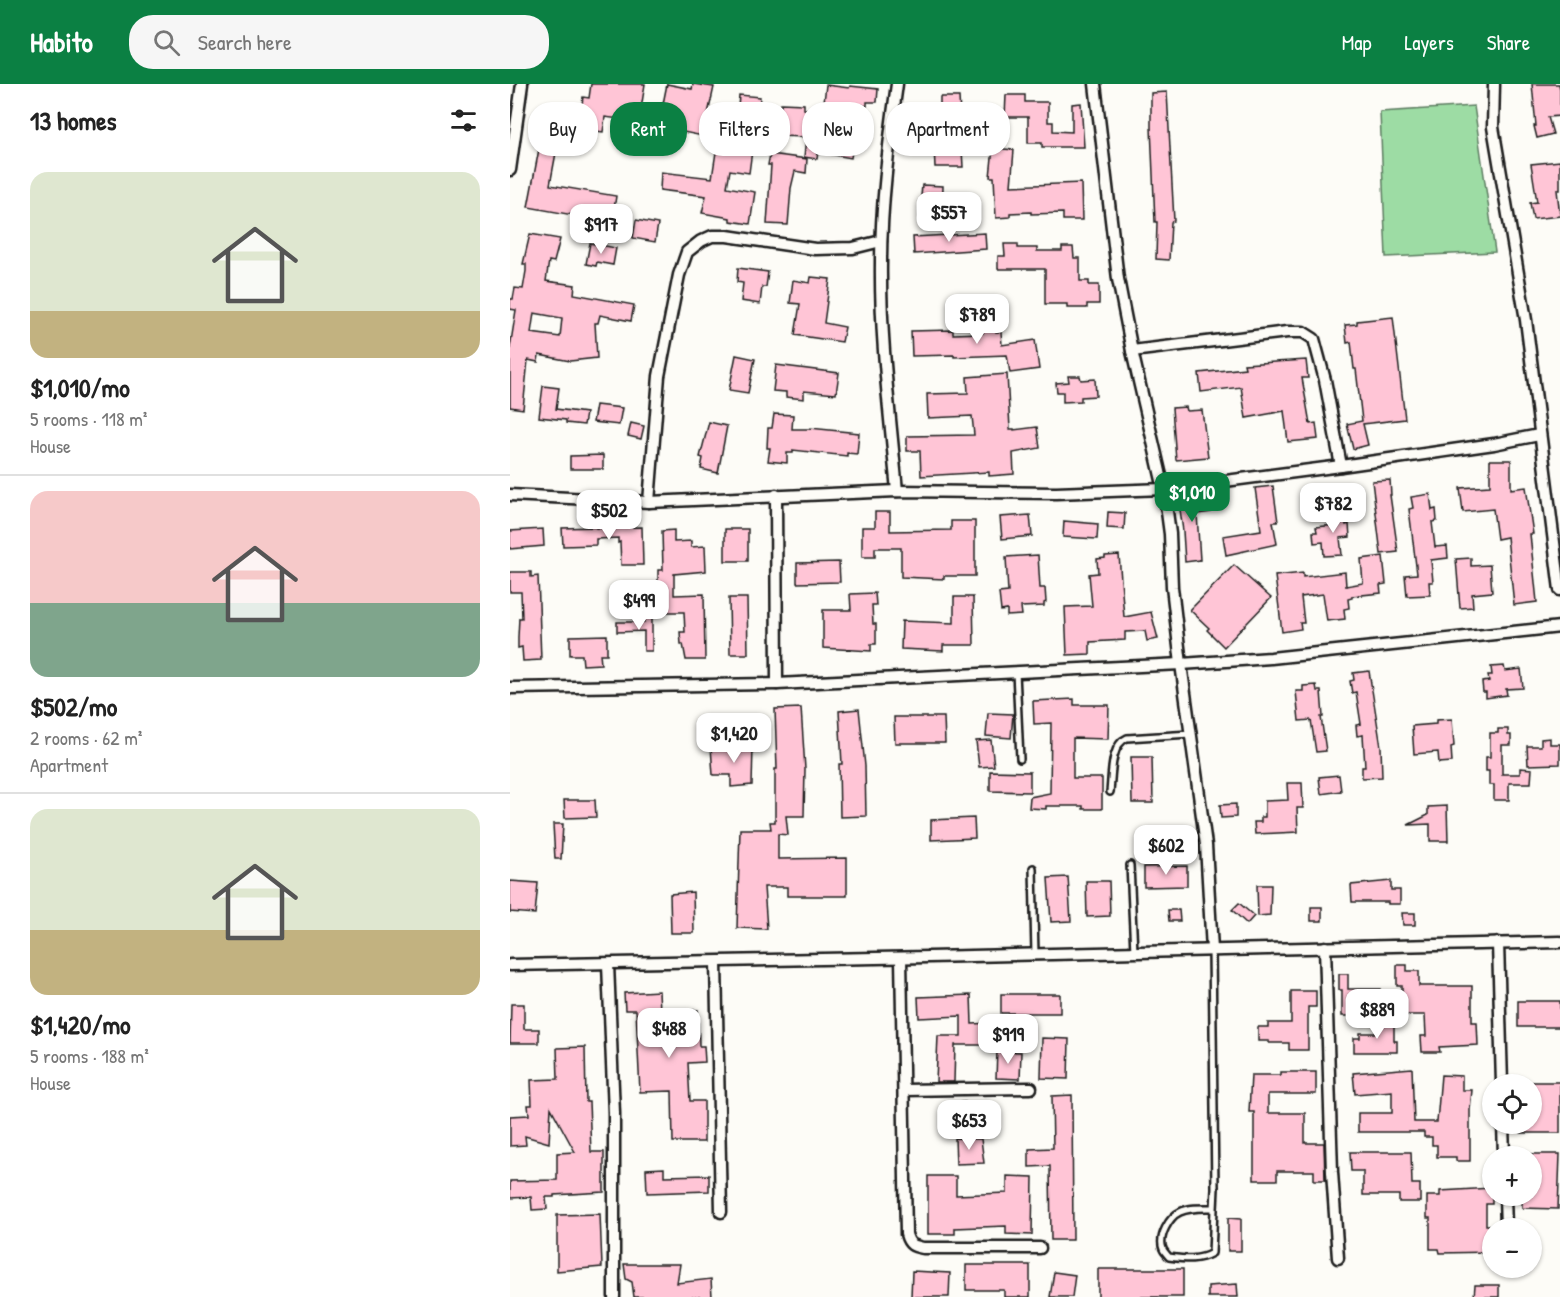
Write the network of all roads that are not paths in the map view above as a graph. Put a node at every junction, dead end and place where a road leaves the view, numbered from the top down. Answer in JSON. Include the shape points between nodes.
{"nodes":[{"id":1,"x":522,"y":84,"type":"edge"},
{"id":2,"x":897,"y":84,"type":"edge"},
{"id":3,"x":1095,"y":84,"type":"edge"},
{"id":4,"x":1494,"y":84,"type":"edge"},
{"id":5,"x":510,"y":170,"type":"edge"},
{"id":6,"x":882,"y":241,"type":"junction"},
{"id":7,"x":1132,"y":351,"type":"junction"},
{"id":8,"x":1539,"y":435,"type":"junction"},
{"id":9,"x":1341,"y":466,"type":"junction"},
{"id":10,"x":1164,"y":489,"type":"junction"},
{"id":11,"x":897,"y":491,"type":"junction"},
{"id":12,"x":510,"y":495,"type":"edge"},
{"id":13,"x":776,"y":495,"type":"junction"},
{"id":14,"x":649,"y":502,"type":"junction"},
{"id":15,"x":1560,"y":590,"type":"edge"},
{"id":16,"x":1560,"y":627,"type":"edge"},
{"id":17,"x":1181,"y":664,"type":"junction"},
{"id":18,"x":1017,"y":672,"type":"junction"},
{"id":19,"x":777,"y":684,"type":"junction"},
{"id":20,"x":510,"y":688,"type":"edge"},
{"id":21,"x":1190,"y":734,"type":"junction"},
{"id":22,"x":1020,"y":759,"type":"dead end"},
{"id":23,"x":1110,"y":792,"type":"dead end"},
{"id":24,"x":1130,"y":865,"type":"dead end"},
{"id":25,"x":1033,"y":868,"type":"dead end"},
{"id":26,"x":1560,"y":942,"type":"edge"},
{"id":27,"x":1498,"y":943,"type":"junction"},
{"id":28,"x":1325,"y":947,"type":"junction"},
{"id":29,"x":1212,"y":950,"type":"junction"},
{"id":30,"x":1134,"y":952,"type":"junction"},
{"id":31,"x":1035,"y":955,"type":"junction"},
{"id":32,"x":901,"y":958,"type":"junction"},
{"id":33,"x":716,"y":962,"type":"junction"},
{"id":34,"x":510,"y":964,"type":"edge"},
{"id":35,"x":608,"y":964,"type":"junction"},
{"id":36,"x":1502,"y":1074,"type":"edge"},
{"id":37,"x":1032,"y":1089,"type":"dead end"},
{"id":38,"x":904,"y":1090,"type":"junction"},
{"id":39,"x":1214,"y":1208,"type":"junction"},
{"id":40,"x":721,"y":1212,"type":"dead end"},
{"id":41,"x":1040,"y":1248,"type":"dead end"},
{"id":42,"x":1338,"y":1258,"type":"dead end"},
{"id":43,"x":614,"y":1297,"type":"edge"}],
"edges":[{"from":1,"to":5,"type":"street"},
{"from":2,"to":6,"type":"street"},
{"from":3,"to":7,"type":"street","via":[[1118,279]]},
{"from":4,"to":8,"type":"street","via":[[1494,138],[1526,320]]},
{"from":6,"to":11,"type":"street","via":[[883,326]]},
{"from":6,"to":14,"type":"street","via":[[853,248],[815,249],[712,236],[687,252],[659,376]]},
{"from":7,"to":9,"type":"street","via":[[1303,332],[1314,339]]},
{"from":7,"to":10,"type":"street"},
{"from":8,"to":9,"type":"street"},
{"from":8,"to":15,"type":"street"},
{"from":9,"to":10,"type":"street"},
{"from":10,"to":11,"type":"street","via":[[1056,493]]},
{"from":10,"to":17,"type":"street"},
{"from":11,"to":13,"type":"street"},
{"from":12,"to":14,"type":"street"},
{"from":13,"to":14,"type":"street"},
{"from":13,"to":19,"type":"street"},
{"from":16,"to":17,"type":"street"},
{"from":17,"to":18,"type":"street"},
{"from":17,"to":21,"type":"street"},
{"from":18,"to":19,"type":"street"},
{"from":18,"to":22,"type":"lane"},
{"from":19,"to":20,"type":"street"},
{"from":21,"to":23,"type":"lane","via":[[1122,741],[1116,749]]},
{"from":21,"to":29,"type":"street","via":[[1206,845]]},
{"from":24,"to":30,"type":"lane"},
{"from":25,"to":31,"type":"lane"},
{"from":26,"to":27,"type":"street"},
{"from":27,"to":28,"type":"street"},
{"from":27,"to":36,"type":"street"},
{"from":28,"to":29,"type":"street"},
{"from":28,"to":42,"type":"street"},
{"from":29,"to":30,"type":"street"},
{"from":29,"to":39,"type":"lane"},
{"from":30,"to":31,"type":"street"},
{"from":31,"to":32,"type":"street"},
{"from":32,"to":33,"type":"street"},
{"from":32,"to":38,"type":"street"},
{"from":33,"to":35,"type":"street"},
{"from":33,"to":40,"type":"street"},
{"from":34,"to":35,"type":"street"},
{"from":35,"to":43,"type":"street","via":[[614,1113]]},
{"from":37,"to":38,"type":"street"},
{"from":38,"to":41,"type":"street","via":[[908,1242],[923,1248]]},
{"from":39,"to":39,"type":"lane","via":[[1180,1212],[1170,1220],[1162,1235],[1163,1250],[1169,1257],[1194,1259],[1212,1253]]}]}
